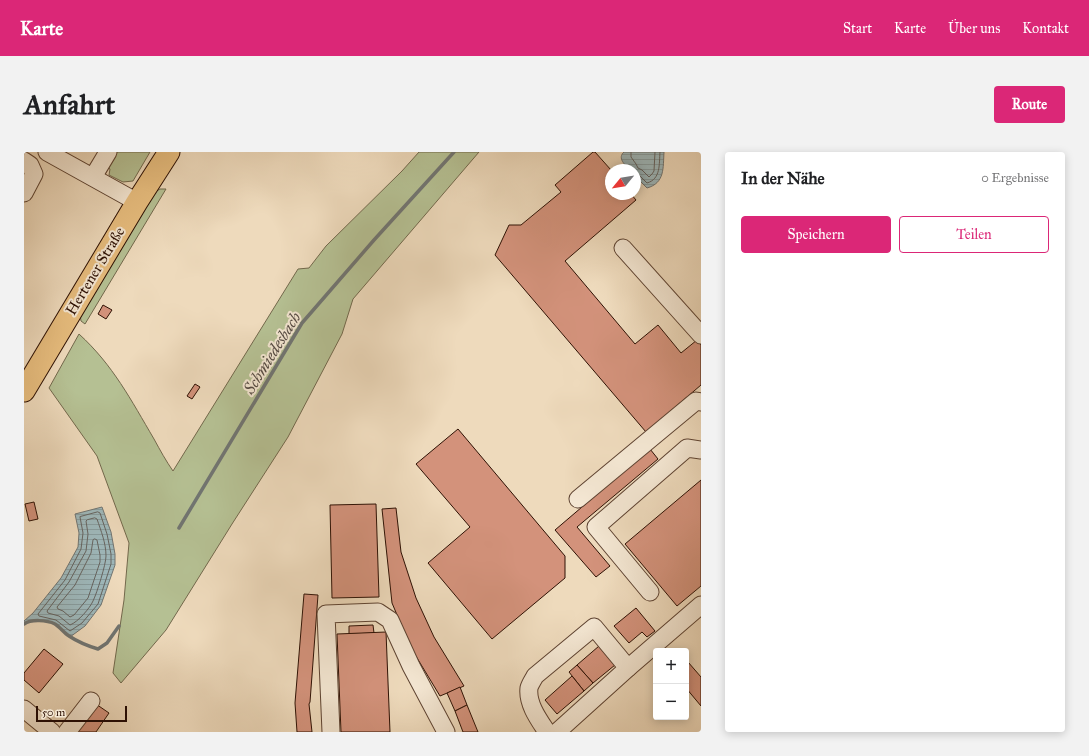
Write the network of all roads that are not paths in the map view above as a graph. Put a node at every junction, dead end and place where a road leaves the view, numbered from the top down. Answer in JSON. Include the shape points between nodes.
{"nodes":[{"id":1,"x":48,"y":152,"type":"edge"},
{"id":2,"x":108,"y":152,"type":"edge"},
{"id":3,"x":169,"y":152,"type":"edge"},
{"id":4,"x":24,"y":162,"type":"edge"},
{"id":5,"x":93,"y":177,"type":"junction"},
{"id":6,"x":24,"y":193,"type":"edge"},
{"id":7,"x":137,"y":202,"type":"junction"},
{"id":8,"x":623,"y":248,"type":"dead end"},
{"id":9,"x":701,"y":335,"type":"edge"},
{"id":10,"x":26,"y":381,"type":"edge"},
{"id":11,"x":701,"y":402,"type":"edge"},
{"id":12,"x":701,"y":450,"type":"edge"},
{"id":13,"x":578,"y":499,"type":"dead end"},
{"id":14,"x":650,"y":592,"type":"dead end"},
{"id":15,"x":701,"y":605,"type":"edge"},
{"id":16,"x":628,"y":668,"type":"junction"},
{"id":17,"x":91,"y":701,"type":"dead end"},
{"id":18,"x":24,"y":709,"type":"edge"},
{"id":19,"x":52,"y":732,"type":"edge"},
{"id":20,"x":66,"y":732,"type":"edge"},
{"id":21,"x":331,"y":732,"type":"edge"},
{"id":22,"x":446,"y":732,"type":"edge"},
{"id":23,"x":547,"y":732,"type":"edge"},
{"id":24,"x":557,"y":732,"type":"edge"}],
"edges":[{"from":1,"to":5,"type":"street"},
{"from":2,"to":5,"type":"street"},
{"from":3,"to":7,"type":"main road","name":"Hertener Straße"},
{"from":4,"to":6,"type":"street","via":[[30,165],[34,174]]},
{"from":5,"to":7,"type":"street"},
{"from":7,"to":10,"type":"main road","name":"Hertener Straße"},
{"from":8,"to":9,"type":"street"},
{"from":11,"to":13,"type":"street","via":[[696,401]]},
{"from":12,"to":14,"type":"street","via":[[687,448],[596,527]]},
{"from":15,"to":16,"type":"street"},
{"from":16,"to":23,"type":"street","via":[[594,627],[535,676],[529,686],[529,697],[534,710]]},
{"from":16,"to":24,"type":"street"},
{"from":17,"to":20,"type":"street"},
{"from":18,"to":19,"type":"street"},
{"from":21,"to":22,"type":"street","via":[[326,614],[378,612],[390,620]]}]}
